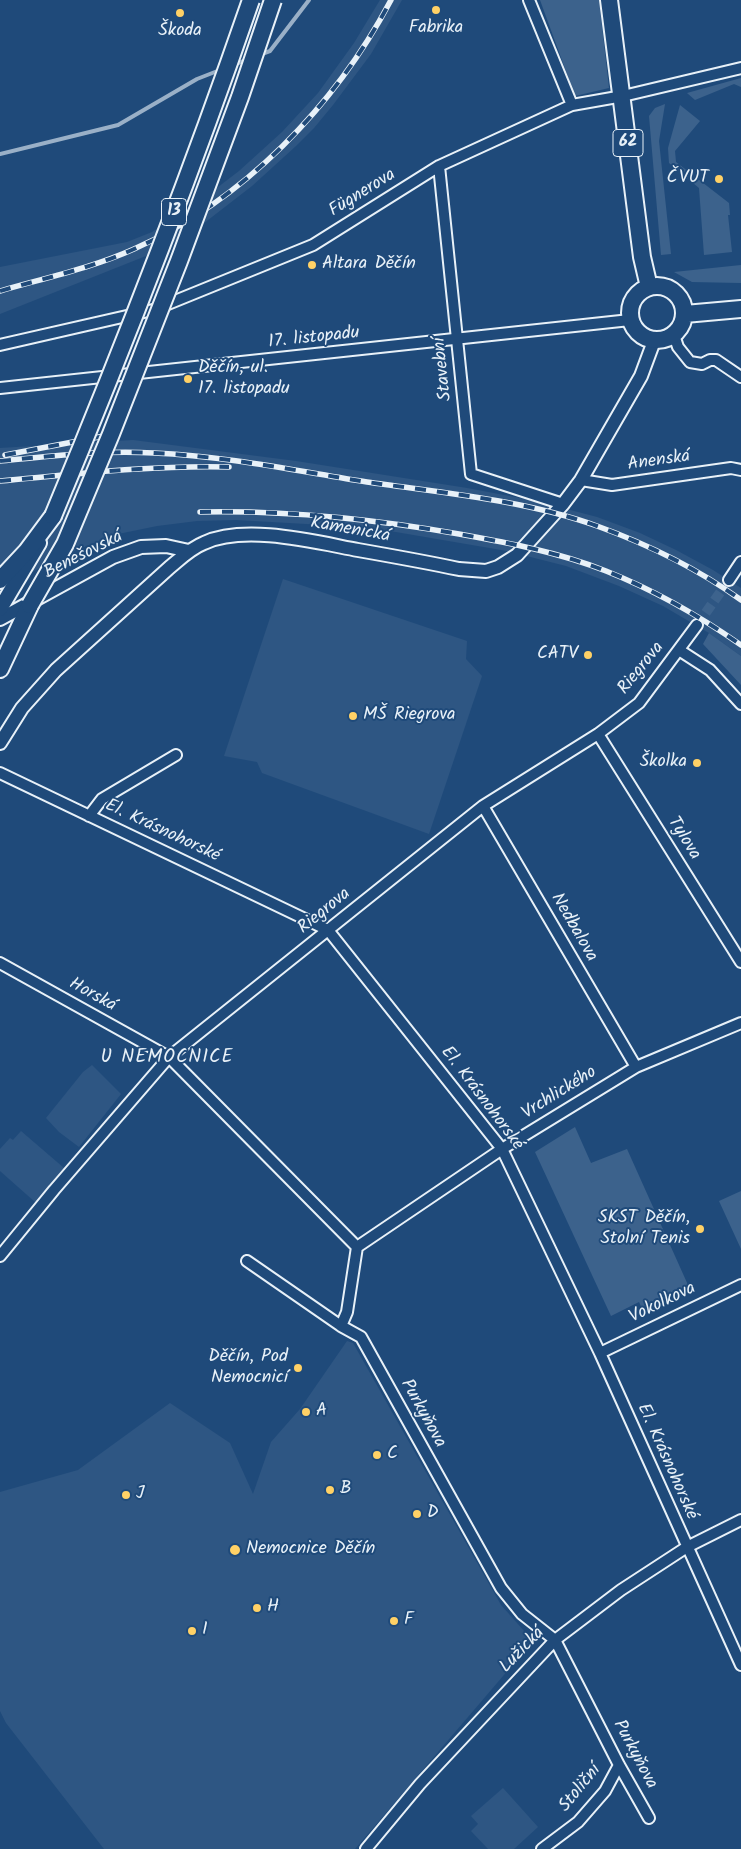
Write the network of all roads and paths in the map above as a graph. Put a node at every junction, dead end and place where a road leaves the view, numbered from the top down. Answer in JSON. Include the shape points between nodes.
{"nodes":[{"id":1,"x":251,"y":0,"type":"edge"},
{"id":2,"x":273,"y":0,"type":"edge"},
{"id":3,"x":530,"y":0,"type":"edge"},
{"id":4,"x":609,"y":0,"type":"edge"},
{"id":5,"x":741,"y":68,"type":"edge"},
{"id":6,"x":623,"y":96,"type":"junction"},
{"id":7,"x":572,"y":105,"type":"junction"},
{"id":8,"x":439,"y":166,"type":"junction"},
{"id":9,"x":648,"y":287,"type":"junction"},
{"id":10,"x":741,"y":309,"type":"edge"},
{"id":11,"x":685,"y":314,"type":"junction"},
{"id":12,"x":630,"y":320,"type":"junction"},
{"id":13,"x":674,"y":335,"type":"junction"},
{"id":14,"x":457,"y":340,"type":"junction"},
{"id":15,"x":654,"y":341,"type":"junction"},
{"id":16,"x":0,"y":345,"type":"edge"},
{"id":17,"x":741,"y":376,"type":"edge"},
{"id":18,"x":0,"y":388,"type":"edge"},
{"id":19,"x":741,"y":470,"type":"edge"},
{"id":20,"x":581,"y":480,"type":"junction"},
{"id":21,"x":563,"y":504,"type":"junction"},
{"id":22,"x":53,"y":516,"type":"junction"},
{"id":23,"x":189,"y":551,"type":"junction"},
{"id":24,"x":741,"y":562,"type":"edge"},
{"id":25,"x":0,"y":580,"type":"edge"},
{"id":26,"x":729,"y":580,"type":"tunnel mouth"},
{"id":27,"x":30,"y":605,"type":"junction"},
{"id":28,"x":0,"y":610,"type":"edge"},
{"id":29,"x":0,"y":619,"type":"edge"},
{"id":30,"x":697,"y":625,"type":"tunnel mouth"},
{"id":31,"x":0,"y":649,"type":"edge"},
{"id":32,"x":679,"y":650,"type":"junction"},
{"id":33,"x":0,"y":670,"type":"edge"},
{"id":34,"x":741,"y":704,"type":"edge"},
{"id":35,"x":598,"y":734,"type":"junction"},
{"id":36,"x":0,"y":742,"type":"edge"},
{"id":37,"x":176,"y":755,"type":"dead end"},
{"id":38,"x":0,"y":773,"type":"edge"},
{"id":39,"x":483,"y":806,"type":"junction"},
{"id":40,"x":89,"y":816,"type":"junction"},
{"id":41,"x":328,"y":930,"type":"junction"},
{"id":42,"x":741,"y":962,"type":"edge"},
{"id":43,"x":0,"y":963,"type":"edge"},
{"id":44,"x":741,"y":1023,"type":"edge"},
{"id":45,"x":169,"y":1057,"type":"junction"},
{"id":46,"x":636,"y":1067,"type":"junction"},
{"id":47,"x":502,"y":1149,"type":"junction"},
{"id":48,"x":356,"y":1247,"type":"junction"},
{"id":49,"x":0,"y":1256,"type":"edge"},
{"id":50,"x":247,"y":1261,"type":"dead end"},
{"id":51,"x":741,"y":1285,"type":"edge"},
{"id":52,"x":341,"y":1326,"type":"junction"},
{"id":53,"x":600,"y":1353,"type":"junction"},
{"id":54,"x":741,"y":1520,"type":"edge"},
{"id":55,"x":687,"y":1547,"type":"junction"},
{"id":56,"x":555,"y":1640,"type":"junction"},
{"id":57,"x":741,"y":1666,"type":"edge"},
{"id":58,"x":619,"y":1765,"type":"junction"},
{"id":59,"x":649,"y":1818,"type":"dead end"},
{"id":60,"x":366,"y":1849,"type":"edge"},
{"id":61,"x":542,"y":1849,"type":"edge"}],
"edges":[{"from":1,"to":22,"type":"main road","number":"13","bridge":true,"via":[[157,256]]},
{"from":2,"to":27,"type":"main road","number":"13","bridge":true,"via":[[176,270],[112,434],[65,544]]},
{"from":3,"to":7,"type":"street"},
{"from":4,"to":6,"type":"main road","number":"62"},
{"from":5,"to":6,"type":"street","name":"Fügnerova"},
{"from":6,"to":7,"type":"street","name":"Fügnerova"},
{"from":6,"to":9,"type":"main road","number":"62"},
{"from":7,"to":8,"type":"street","name":"Fügnerova"},
{"from":8,"to":14,"type":"street","name":"Stavební"},
{"from":8,"to":16,"type":"street","name":"Fügnerova","via":[[304,249],[153,310]]},
{"from":9,"to":11,"type":"main road","via":[[662,286],[674,291],[682,301]]},
{"from":9,"to":12,"type":"main road","via":[[637,294],[630,306]]},
{"from":10,"to":11,"type":"main road"},
{"from":11,"to":13,"type":"main road","via":[[682,326]]},
{"from":12,"to":14,"type":"street","name":"17. listopadu"},
{"from":12,"to":15,"type":"main road","via":[[635,330]]},
{"from":13,"to":15,"type":"main road"},
{"from":13,"to":17,"type":"street","via":[[678,347],[690,362],[702,364],[716,360]]},
{"from":14,"to":18,"type":"street","name":"17. listopadu"},
{"from":14,"to":21,"type":"street","name":"Stavební","via":[[471,474]]},
{"from":15,"to":20,"type":"street","name":"Kamenická","via":[[641,376]]},
{"from":19,"to":20,"type":"street","name":"Anenská","via":[[731,468],[612,485]]},
{"from":20,"to":21,"type":"street","name":"Kamenická"},
{"from":21,"to":23,"type":"street","name":"Kamenická","via":[[516,555],[486,571],[459,569],[282,536],[222,537]]},
{"from":22,"to":25,"type":"main road","number":"13"},
{"from":22,"to":28,"type":"main road"},
{"from":23,"to":29,"type":"street","name":"Benešovská","via":[[166,546],[141,547],[113,557]]},
{"from":23,"to":36,"type":"street","name":"Kamenická","via":[[56,670],[22,708]]},
{"from":24,"to":26,"type":"street"},
{"from":27,"to":31,"type":"main road"},
{"from":27,"to":33,"type":"main road","number":"13"},
{"from":30,"to":32,"type":"street","name":"Riegrova"},
{"from":32,"to":34,"type":"street","via":[[710,670]]},
{"from":32,"to":35,"type":"street","name":"Riegrova","via":[[639,703]]},
{"from":35,"to":39,"type":"street","name":"Riegrova"},
{"from":35,"to":42,"type":"street","name":"Tylova"},
{"from":37,"to":40,"type":"street","via":[[102,799]]},
{"from":38,"to":40,"type":"street","name":"El. Krásnohorské"},
{"from":39,"to":41,"type":"street","name":"Riegrova"},
{"from":39,"to":46,"type":"street","name":"Nedbalova"},
{"from":40,"to":41,"type":"street","name":"El. Krásnohorské"},
{"from":41,"to":45,"type":"street","name":"Riegrova"},
{"from":41,"to":47,"type":"street","name":"El. Krásnohorské"},
{"from":43,"to":45,"type":"street","name":"Horská"},
{"from":44,"to":46,"type":"street","name":"Vrchlického"},
{"from":45,"to":48,"type":"street"},
{"from":45,"to":49,"type":"street","name":"Riegrova"},
{"from":46,"to":47,"type":"street","name":"Vrchlického"},
{"from":47,"to":48,"type":"street","name":"Vrchlického"},
{"from":47,"to":53,"type":"street","name":"El. Krásnohorské"},
{"from":48,"to":52,"type":"street","via":[[347,1312]]},
{"from":50,"to":52,"type":"street"},
{"from":51,"to":53,"type":"street","name":"Vokolkova"},
{"from":52,"to":56,"type":"street","name":"Purkyňova","via":[[360,1337],[501,1588],[522,1614]]},
{"from":53,"to":55,"type":"street","name":"El. Krásnohorské"},
{"from":54,"to":55,"type":"street","name":"Lužická"},
{"from":55,"to":56,"type":"street","name":"Lužická","via":[[621,1590]]},
{"from":55,"to":57,"type":"street","name":"El. Krásnohorské"},
{"from":56,"to":58,"type":"street","name":"Purkyňova"},
{"from":56,"to":60,"type":"street","name":"Lužická","via":[[420,1784]]},
{"from":58,"to":59,"type":"street","name":"Purkyňova"},
{"from":58,"to":61,"type":"street","name":"Stoliční","via":[[604,1792],[578,1822]]}]}
